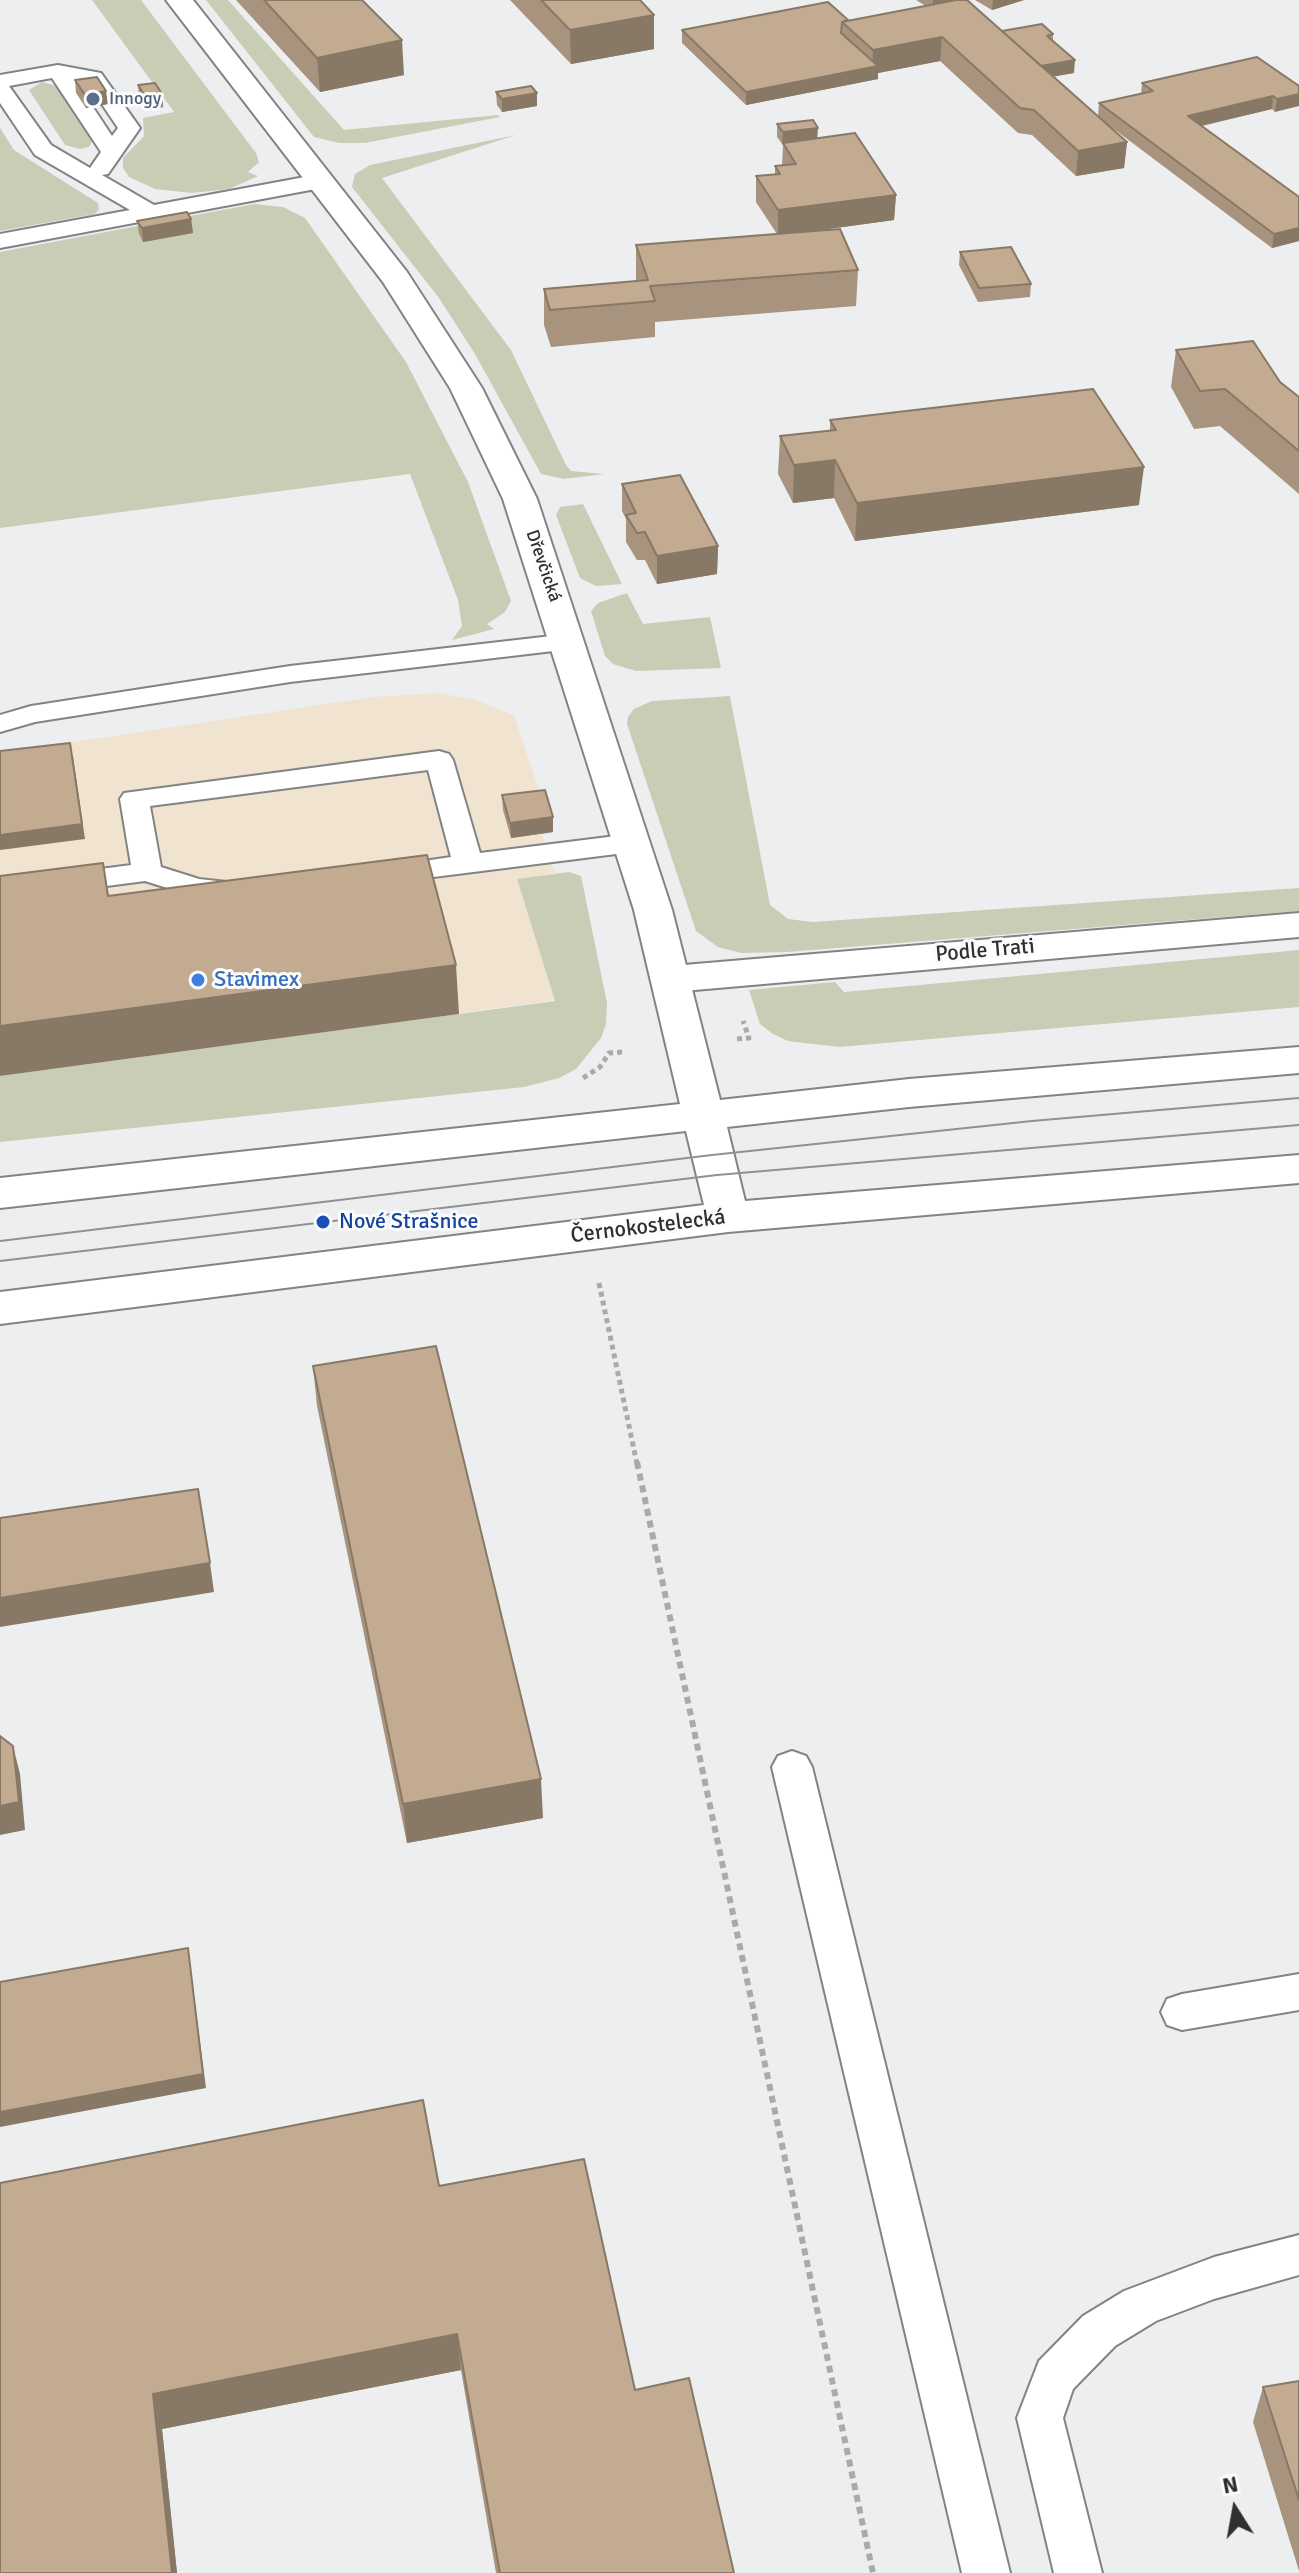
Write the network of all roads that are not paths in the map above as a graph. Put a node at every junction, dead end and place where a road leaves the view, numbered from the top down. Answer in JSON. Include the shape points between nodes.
{"nodes":[{"id":1,"x":179,"y":0,"type":"edge"},
{"id":2,"x":0,"y":81,"type":"edge"},
{"id":3,"x":0,"y":88,"type":"edge"},
{"id":4,"x":93,"y":179,"type":"junction"},
{"id":5,"x":321,"y":181,"type":"junction"},
{"id":6,"x":151,"y":213,"type":"junction"},
{"id":7,"x":0,"y":241,"type":"edge"},
{"id":8,"x":569,"y":642,"type":"junction"},
{"id":9,"x":0,"y":724,"type":"edge"},
{"id":10,"x":632,"y":843,"type":"junction"},
{"id":11,"x":468,"y":864,"type":"junction"},
{"id":12,"x":147,"y":872,"type":"junction"},
{"id":13,"x":358,"y":878,"type":"edge"},
{"id":14,"x":263,"y":890,"type":"edge"},
{"id":15,"x":0,"y":891,"type":"edge"},
{"id":16,"x":1299,"y":925,"type":"edge"},
{"id":17,"x":672,"y":979,"type":"junction"},
{"id":18,"x":1299,"y":1060,"type":"edge"},
{"id":19,"x":702,"y":1116,"type":"junction"},
{"id":20,"x":1299,"y":1169,"type":"edge"},
{"id":21,"x":0,"y":1193,"type":"edge"},
{"id":22,"x":728,"y":1217,"type":"junction"},
{"id":23,"x":0,"y":1308,"type":"edge"},
{"id":24,"x":792,"y":1767,"type":"dead end"},
{"id":25,"x":1299,"y":1992,"type":"edge"},
{"id":26,"x":1182,"y":2012,"type":"dead end"},
{"id":27,"x":1299,"y":2255,"type":"edge"},
{"id":28,"x":986,"y":2573,"type":"edge"},
{"id":29,"x":1078,"y":2573,"type":"edge"}],
"edges":[{"from":1,"to":5,"type":"main road","name":"Dřevčická"},
{"from":2,"to":4,"type":"lane","via":[[58,71],[112,152]]},
{"from":3,"to":4,"type":"lane","via":[[39,146]]},
{"from":4,"to":6,"type":"lane"},
{"from":5,"to":6,"type":"lane"},
{"from":5,"to":8,"type":"main road","name":"Dřevčická","via":[[396,278],[466,388],[520,499]]},
{"from":6,"to":7,"type":"lane"},
{"from":8,"to":9,"type":"lane","via":[[290,674],[31,714]]},
{"from":8,"to":10,"type":"main road","name":"Dřevčická"},
{"from":10,"to":11,"type":"lane"},
{"from":10,"to":17,"type":"main road","name":"Dřevčická"},
{"from":11,"to":12,"type":"lane","via":[[439,760],[134,799]]},
{"from":11,"to":13,"type":"lane"},
{"from":12,"to":14,"type":"lane","via":[[196,888]]},
{"from":12,"to":15,"type":"lane"},
{"from":16,"to":17,"type":"main road","name":"Podle Trati"},
{"from":17,"to":19,"type":"main road","name":"Dřevčická"},
{"from":18,"to":19,"type":"main road"},
{"from":19,"to":21,"type":"main road"},
{"from":19,"to":22,"type":"main road","name":"Dřevčická"},
{"from":20,"to":22,"type":"main road","name":"Černokostelecká"},
{"from":22,"to":23,"type":"main road","name":"Černokostelecká"},
{"from":24,"to":28,"type":"lane"},
{"from":25,"to":26,"type":"lane"},
{"from":27,"to":29,"type":"lane","via":[[1214,2278],[1140,2306],[1099,2331],[1055,2376],[1040,2418]]}]}
